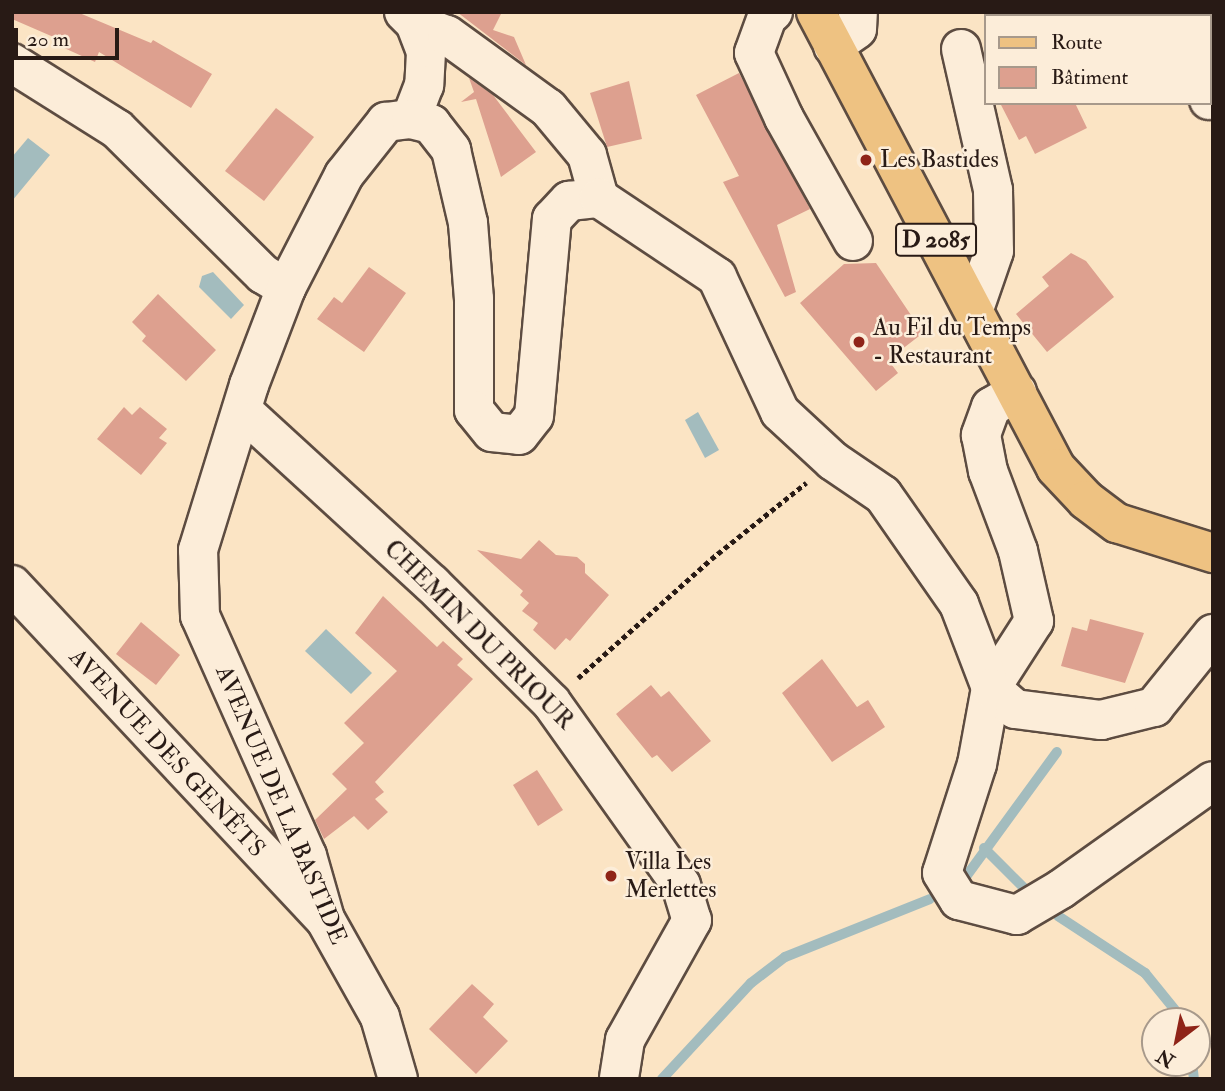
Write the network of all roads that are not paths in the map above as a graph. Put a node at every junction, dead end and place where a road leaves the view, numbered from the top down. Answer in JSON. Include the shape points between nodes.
{"nodes":[{"id":1,"x":773,"y":12,"type":"edge"},
{"id":2,"x":816,"y":12,"type":"edge"},
{"id":3,"x":858,"y":12,"type":"edge"},
{"id":4,"x":410,"y":18,"type":"edge"},
{"id":5,"x":833,"y":46,"type":"junction"},
{"id":6,"x":961,"y":49,"type":"dead end"},
{"id":7,"x":12,"y":63,"type":"edge"},
{"id":8,"x":411,"y":118,"type":"junction"},
{"id":9,"x":599,"y":198,"type":"junction"},
{"id":10,"x":853,"y":241,"type":"dead end"},
{"id":11,"x":286,"y":288,"type":"junction"},
{"id":12,"x":974,"y":309,"type":"junction"},
{"id":13,"x":1017,"y":392,"type":"junction"},
{"id":14,"x":243,"y":411,"type":"junction"},
{"id":15,"x":1213,"y":553,"type":"edge"},
{"id":16,"x":12,"y":585,"type":"edge"},
{"id":17,"x":1213,"y":634,"type":"edge"},
{"id":18,"x":991,"y":688,"type":"junction"},
{"id":19,"x":1213,"y":781,"type":"edge"},
{"id":20,"x":325,"y":919,"type":"junction"},
{"id":21,"x":398,"y":1079,"type":"edge"},
{"id":22,"x":619,"y":1079,"type":"edge"}],
"edges":[{"from":1,"to":10,"type":"street","via":[[754,53],[784,118]]},
{"from":2,"to":5,"type":"main road","number":"D 2085"},
{"from":3,"to":5,"type":"street","via":[[857,29]]},
{"from":4,"to":8,"type":"street","via":[[426,52],[424,85]]},
{"from":4,"to":9,"type":"street","via":[[447,35],[548,108],[587,155]]},
{"from":5,"to":12,"type":"main road","number":"D 2085"},
{"from":6,"to":12,"type":"street","via":[[993,190],[993,251]]},
{"from":7,"to":11,"type":"street","via":[[117,129],[263,274]]},
{"from":8,"to":9,"type":"street","via":[[431,124],[451,150],[468,223],[474,299],[474,410],[492,432],[519,435],[534,416],[552,219],[569,201]]},
{"from":8,"to":11,"type":"street","name":"AVENUE DE LA BASTIDE","via":[[386,122],[344,176]]},
{"from":9,"to":18,"type":"street","via":[[717,277],[780,412],[833,461],[883,495],[959,604]]},
{"from":11,"to":14,"type":"street","name":"AVENUE DE LA BASTIDE"},
{"from":12,"to":13,"type":"main road","number":"D 2085"},
{"from":13,"to":15,"type":"main road","number":"D 2085","via":[[1056,468],[1086,499],[1117,523]]},
{"from":13,"to":18,"type":"street","via":[[991,407],[981,435],[988,471],[1018,551],[1034,621]]},
{"from":14,"to":20,"type":"street","name":"AVENUE DE LA BASTIDE","via":[[198,550],[200,616],[307,856]]},
{"from":14,"to":22,"type":"street","name":"CHEMIN DU PRIOUR","via":[[432,584],[551,702],[681,885],[692,920],[625,1040]]},
{"from":16,"to":20,"type":"street","name":"AVENUE DES GENÊTS"},
{"from":17,"to":18,"type":"street","via":[[1154,707],[1101,720],[1015,709]]},
{"from":18,"to":19,"type":"street","via":[[977,764],[942,873],[960,900],[1017,915]]},
{"from":20,"to":21,"type":"street","name":"AVENUE DE LA BASTIDE","via":[[380,1017]]}]}
